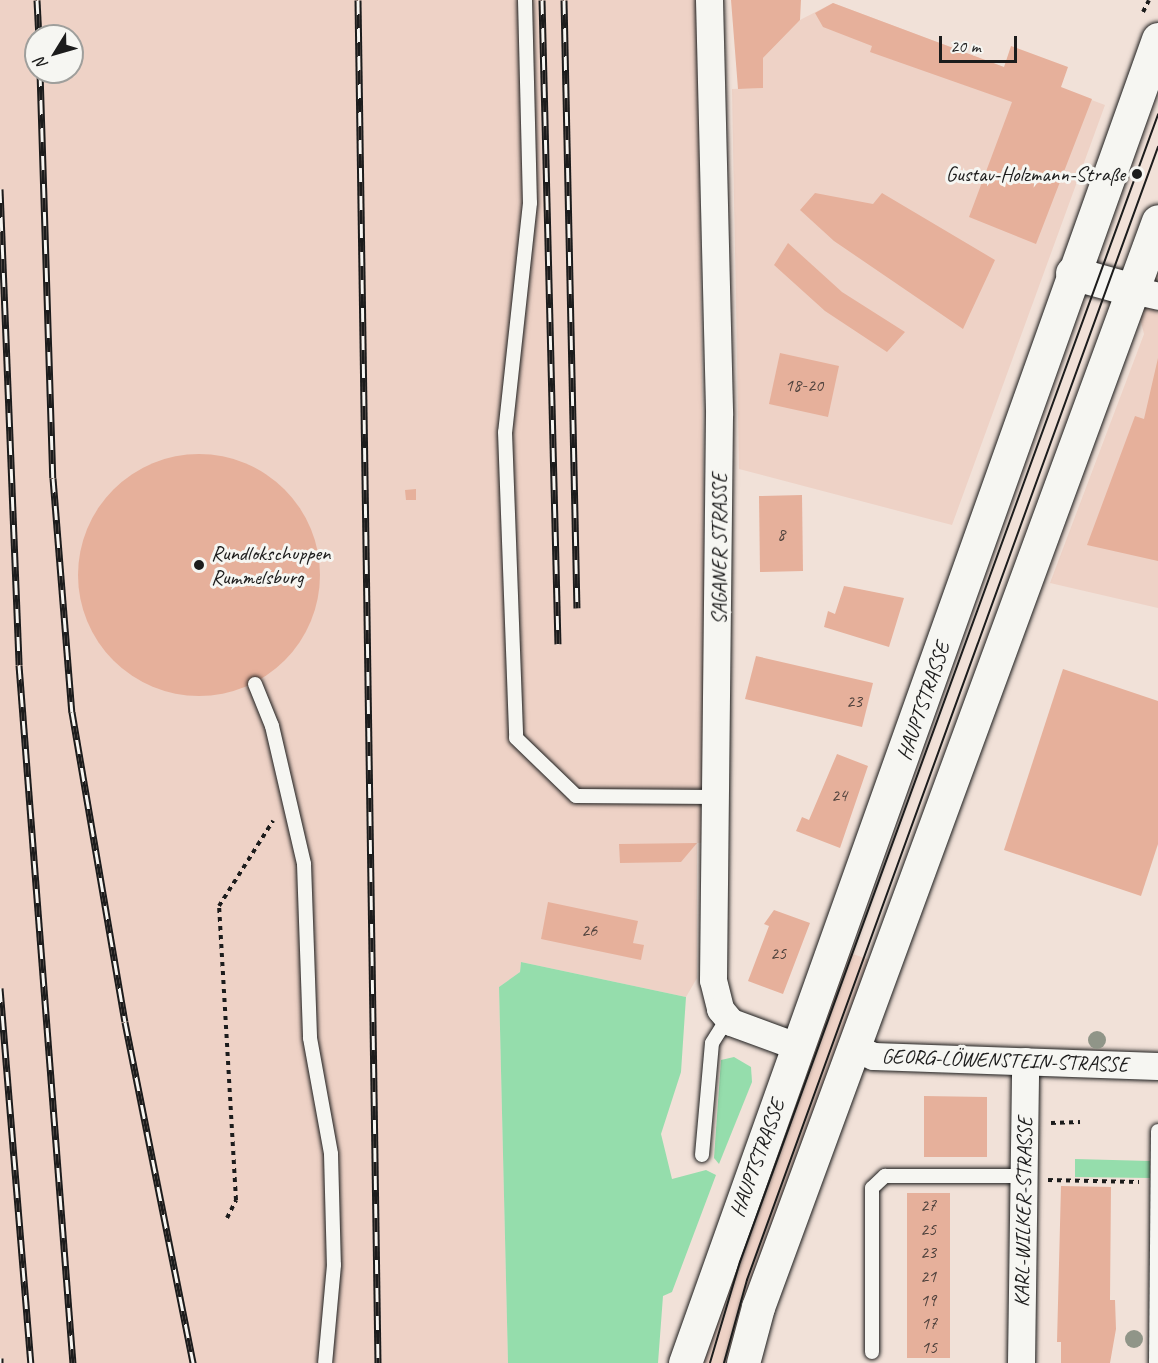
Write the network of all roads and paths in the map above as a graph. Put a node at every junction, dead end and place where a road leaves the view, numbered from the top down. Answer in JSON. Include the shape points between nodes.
{"nodes":[{"id":1,"x":525,"y":0,"type":"edge"},
{"id":2,"x":709,"y":0,"type":"edge"},
{"id":3,"x":1149,"y":0,"type":"edge"},
{"id":4,"x":1151,"y":25,"type":"edge"},
{"id":5,"x":1158,"y":221,"type":"edge"},
{"id":6,"x":1072,"y":273,"type":"junction"},
{"id":7,"x":1145,"y":293,"type":"edge"},
{"id":8,"x":255,"y":684,"type":"dead end"},
{"id":9,"x":287,"y":784,"type":"junction"},
{"id":10,"x":715,"y":797,"type":"junction"},
{"id":11,"x":728,"y":1017,"type":"junction"},
{"id":12,"x":799,"y":1047,"type":"junction"},
{"id":13,"x":853,"y":1047,"type":"junction"},
{"id":14,"x":1025,"y":1061,"type":"junction"},
{"id":15,"x":1158,"y":1066,"type":"edge"},
{"id":16,"x":1158,"y":1131,"type":"edge"},
{"id":17,"x":702,"y":1155,"type":"dead end"},
{"id":18,"x":1036,"y":1178,"type":"junction"},
{"id":19,"x":1157,"y":1182,"type":"edge"},
{"id":20,"x":227,"y":1218,"type":"dead end"},
{"id":21,"x":872,"y":1352,"type":"dead end"},
{"id":22,"x":326,"y":1363,"type":"edge"},
{"id":23,"x":685,"y":1363,"type":"edge"},
{"id":24,"x":743,"y":1363,"type":"edge"},
{"id":25,"x":1021,"y":1363,"type":"edge"},
{"id":26,"x":1156,"y":1363,"type":"edge"}],
"edges":[{"from":1,"to":10,"type":"lane","via":[[530,203],[505,432],[516,738],[576,796]]},
{"from":2,"to":10,"type":"street","name":"SAGANER STRASSE","via":[[719,415]]},
{"from":3,"to":4,"type":"path"},
{"from":4,"to":6,"type":"main road","name":"HAUPTSTRASSE"},
{"from":5,"to":7,"type":"main road"},
{"from":6,"to":7,"type":"main road"},
{"from":6,"to":12,"type":"main road","name":"HAUPTSTRASSE"},
{"from":7,"to":13,"type":"main road"},
{"from":8,"to":9,"type":"lane"},
{"from":9,"to":20,"type":"path","via":[[275,818],[219,906],[236,1200]]},
{"from":9,"to":22,"type":"lane","via":[[304,864],[310,1038],[331,1154],[334,1265]]},
{"from":10,"to":11,"type":"street","name":"SAGANER STRASSE","via":[[713,980]]},
{"from":11,"to":12,"type":"street"},
{"from":11,"to":17,"type":"lane","via":[[712,1043]]},
{"from":12,"to":23,"type":"main road","name":"HAUPTSTRASSE"},
{"from":13,"to":14,"type":"street","name":"GEORG-LÖWENSTEIN-STRASSE","via":[[873,1056]]},
{"from":13,"to":24,"type":"main road","via":[[758,1307]]},
{"from":14,"to":15,"type":"street","name":"GEORG-LÖWENSTEIN-STRASSE"},
{"from":14,"to":18,"type":"street","name":"KARL-WILKER-STRASSE"},
{"from":16,"to":19,"type":"lane"},
{"from":18,"to":19,"type":"path"},
{"from":18,"to":21,"type":"lane","via":[[885,1176],[872,1188]]},
{"from":18,"to":25,"type":"street","name":"KARL-WILKER-STRASSE"},
{"from":19,"to":26,"type":"lane"}]}
